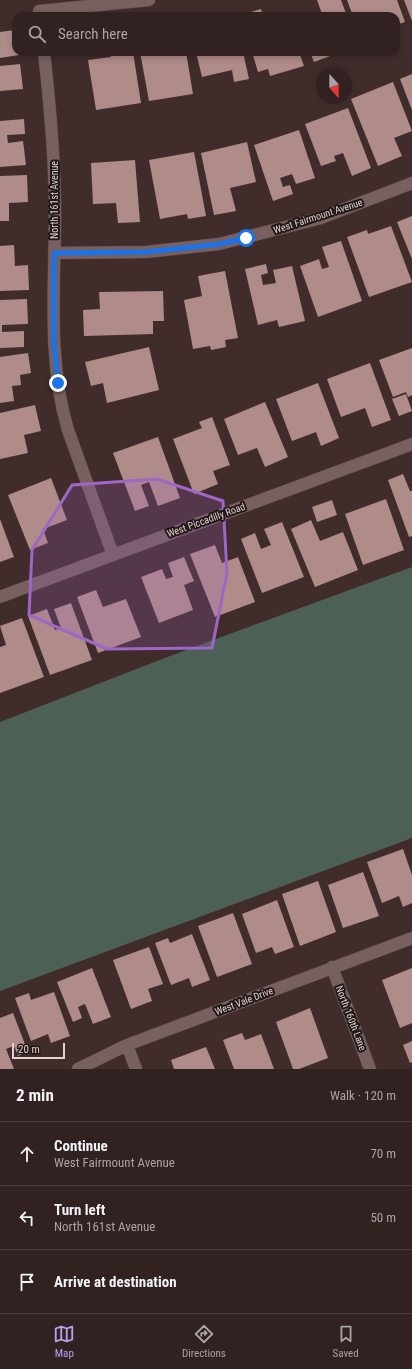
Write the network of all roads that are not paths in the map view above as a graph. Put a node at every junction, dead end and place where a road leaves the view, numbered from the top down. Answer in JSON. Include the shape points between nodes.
{"nodes":[{"id":1,"x":149,"y":0,"type":"edge"},
{"id":2,"x":39,"y":9,"type":"edge"},
{"id":3,"x":44,"y":56,"type":"edge"},
{"id":4,"x":412,"y":183,"type":"edge"},
{"id":5,"x":54,"y":253,"type":"junction"},
{"id":6,"x":412,"y":444,"type":"edge"},
{"id":7,"x":113,"y":555,"type":"junction"},
{"id":8,"x":0,"y":597,"type":"edge"},
{"id":9,"x":412,"y":938,"type":"edge"},
{"id":10,"x":332,"y":967,"type":"junction"},
{"id":11,"x":127,"y":1045,"type":"junction"},
{"id":12,"x":78,"y":1069,"type":"edge"},
{"id":13,"x":136,"y":1069,"type":"edge"},
{"id":14,"x":370,"y":1069,"type":"edge"}],
"edges":[{"from":1,"to":2,"type":"street"},
{"from":3,"to":5,"type":"street","name":"North 161st Avenue","via":[[54,166]]},
{"from":4,"to":5,"type":"street","name":"West Fairmount Avenue","via":[[321,218],[220,244],[146,252]]},
{"from":5,"to":7,"type":"street","name":"North 161st Avenue","via":[[54,343],[63,413]]},
{"from":6,"to":7,"type":"street","name":"West Piccadilly Road"},
{"from":7,"to":8,"type":"street","name":"West Piccadilly Road"},
{"from":9,"to":10,"type":"street","name":"West Vale Drive"},
{"from":10,"to":11,"type":"street","name":"West Vale Drive"},
{"from":10,"to":14,"type":"street","name":"North 160th Lane"},
{"from":11,"to":12,"type":"street","name":"West Vale Drive"},
{"from":11,"to":13,"type":"street"}]}
